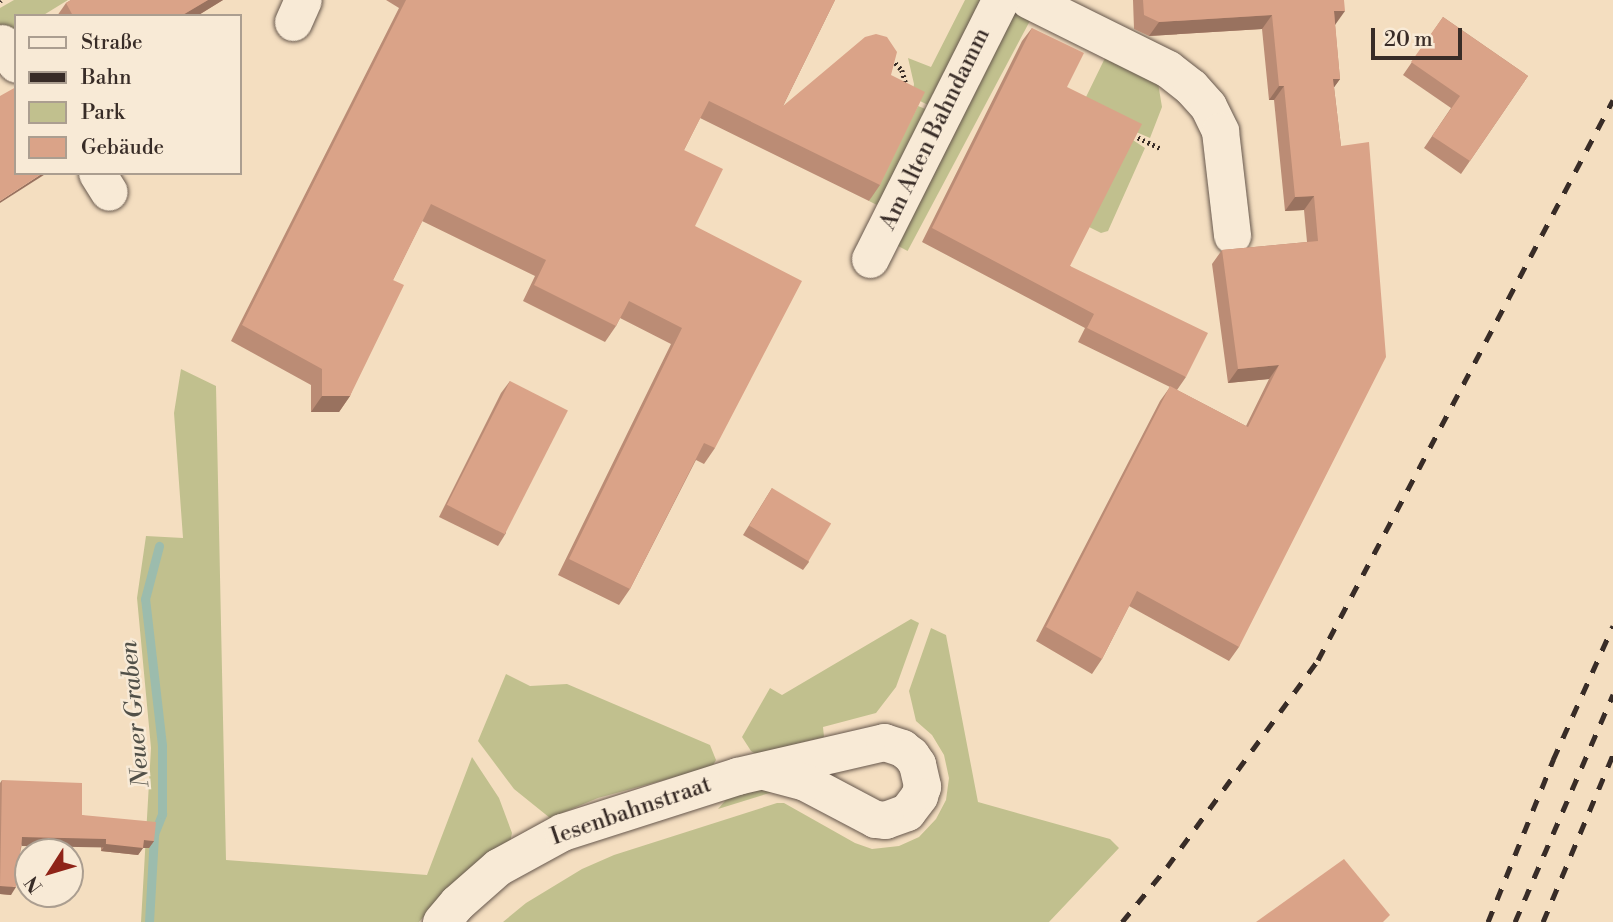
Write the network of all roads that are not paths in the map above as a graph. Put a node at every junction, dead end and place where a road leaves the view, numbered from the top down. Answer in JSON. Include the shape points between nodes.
{"nodes":[{"id":1,"x":1000,"y":0,"type":"edge"},
{"id":2,"x":1028,"y":0,"type":"edge"},
{"id":3,"x":1232,"y":235,"type":"dead end"},
{"id":4,"x":870,"y":259,"type":"dead end"},
{"id":5,"x":764,"y":771,"type":"dead end"},
{"id":6,"x":441,"y":922,"type":"edge"}],
"edges":[{"from":1,"to":4,"type":"street","name":"Am Alten Bahndamm"},
{"from":2,"to":3,"type":"street","via":[[1168,69],[1191,87],[1220,131]]},
{"from":5,"to":6,"type":"street","name":"Iesenbahnstraat","via":[[562,832],[498,867]]}]}
